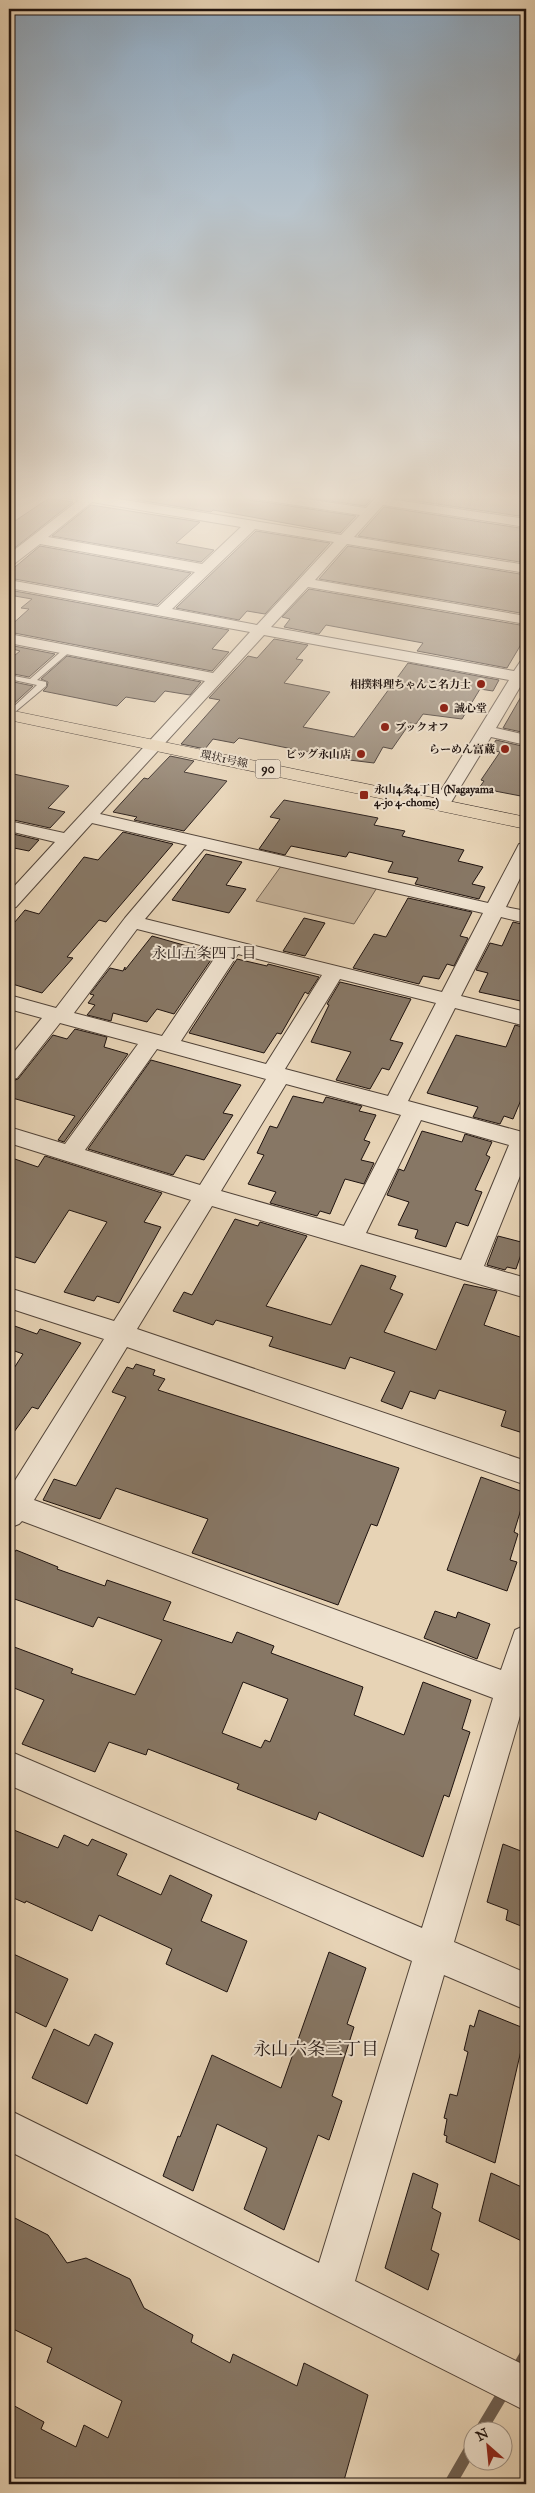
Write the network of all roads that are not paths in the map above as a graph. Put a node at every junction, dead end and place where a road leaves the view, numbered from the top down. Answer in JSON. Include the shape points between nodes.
{"nodes":[{"id":1,"x":152,"y":610,"type":"edge"},
{"id":2,"x":278,"y":610,"type":"edge"},
{"id":3,"x":470,"y":610,"type":"edge"},
{"id":4,"x":161,"y":612,"type":"joint"},
{"id":5,"x":526,"y":620,"type":"edge"},
{"id":6,"x":260,"y":630,"type":"junction"},
{"id":7,"x":9,"y":638,"type":"edge"},
{"id":8,"x":69,"y":649,"type":"junction"},
{"id":9,"x":524,"y":673,"type":"edge"},
{"id":10,"x":9,"y":677,"type":"edge"},
{"id":11,"x":216,"y":678,"type":"junction"},
{"id":12,"x":31,"y":682,"type":"junction"},
{"id":13,"x":9,"y":715,"type":"edge"},
{"id":14,"x":486,"y":732,"type":"junction"},
{"id":15,"x":526,"y":740,"type":"edge"},
{"id":16,"x":154,"y":745,"type":"junction"},
{"id":17,"x":441,"y":805,"type":"junction"},
{"id":18,"x":88,"y":817,"type":"junction"},
{"id":19,"x":526,"y":823,"type":"edge"},
{"id":20,"x":9,"y":826,"type":"edge"},
{"id":21,"x":67,"y":839,"type":"junction"},
{"id":22,"x":198,"y":843,"type":"junction"},
{"id":23,"x":526,"y":848,"type":"edge"},
{"id":24,"x":11,"y":896,"type":"edge"},
{"id":25,"x":495,"y":910,"type":"junction"},
{"id":26,"x":526,"y":917,"type":"edge"},
{"id":27,"x":132,"y":922,"type":"junction"},
{"id":28,"x":233,"y":946,"type":"junction"},
{"id":29,"x":334,"y":972,"type":"junction"},
{"id":30,"x":448,"y":999,"type":"junction"},
{"id":31,"x":9,"y":1002,"type":"edge"},
{"id":32,"x":58,"y":1016,"type":"junction"},
{"id":33,"x":526,"y":1019,"type":"edge"},
{"id":34,"x":159,"y":1043,"type":"junction"},
{"id":35,"x":9,"y":1073,"type":"edge"},
{"id":36,"x":276,"y":1074,"type":"junction"},
{"id":37,"x":404,"y":1109,"type":"junction"},
{"id":38,"x":9,"y":1135,"type":"edge"},
{"id":39,"x":525,"y":1140,"type":"edge"},
{"id":40,"x":70,"y":1154,"type":"junction"},
{"id":41,"x":206,"y":1196,"type":"junction"},
{"id":42,"x":351,"y":1237,"type":"junction"},
{"id":43,"x":469,"y":1271,"type":"junction"},
{"id":44,"x":526,"y":1288,"type":"edge"},
{"id":45,"x":9,"y":1298,"type":"edge"},
{"id":46,"x":121,"y":1334,"type":"junction"},
{"id":47,"x":526,"y":1473,"type":"edge"},
{"id":48,"x":11,"y":1508,"type":"edge"},
{"id":49,"x":526,"y":1640,"type":"edge"},
{"id":50,"x":519,"y":1693,"type":"edge"},
{"id":51,"x":9,"y":1768,"type":"edge"},
{"id":52,"x":433,"y":1952,"type":"junction"},
{"id":53,"x":526,"y":1992,"type":"edge"},
{"id":54,"x":9,"y":2130,"type":"edge"},
{"id":55,"x":331,"y":2291,"type":"junction"},
{"id":56,"x":526,"y":2389,"type":"edge"}],
"edges":[{"from":1,"to":4,"type":"street"},
{"from":2,"to":6,"type":"street"},
{"from":3,"to":5,"type":"street"},
{"from":4,"to":6,"type":"street"},
{"from":6,"to":9,"type":"street"},
{"from":6,"to":11,"type":"street"},
{"from":7,"to":8,"type":"street"},
{"from":8,"to":11,"type":"street"},
{"from":8,"to":12,"type":"lane"},
{"from":9,"to":14,"type":"street"},
{"from":10,"to":12,"type":"lane"},
{"from":11,"to":16,"type":"street"},
{"from":12,"to":13,"type":"lane","via":[[43,684]]},
{"from":13,"to":16,"type":"main road","name":"環状1号線","number":"90"},
{"from":14,"to":15,"type":"street"},
{"from":14,"to":17,"type":"street"},
{"from":16,"to":17,"type":"main road","name":"環状1号線","number":"90"},
{"from":16,"to":18,"type":"street"},
{"from":17,"to":19,"type":"main road","name":"環状1号線","number":"90"},
{"from":18,"to":21,"type":"street"},
{"from":18,"to":22,"type":"street"},
{"from":20,"to":21,"type":"street"},
{"from":21,"to":24,"type":"street"},
{"from":22,"to":25,"type":"street"},
{"from":22,"to":27,"type":"street"},
{"from":23,"to":25,"type":"street"},
{"from":25,"to":26,"type":"street"},
{"from":25,"to":30,"type":"street"},
{"from":27,"to":28,"type":"street"},
{"from":27,"to":32,"type":"street"},
{"from":28,"to":29,"type":"street"},
{"from":28,"to":34,"type":"street"},
{"from":29,"to":30,"type":"street"},
{"from":29,"to":36,"type":"street"},
{"from":30,"to":33,"type":"street"},
{"from":30,"to":37,"type":"street"},
{"from":31,"to":32,"type":"street"},
{"from":32,"to":34,"type":"street"},
{"from":32,"to":35,"type":"street"},
{"from":34,"to":36,"type":"street"},
{"from":34,"to":40,"type":"street"},
{"from":36,"to":37,"type":"street"},
{"from":36,"to":41,"type":"street"},
{"from":37,"to":39,"type":"street"},
{"from":37,"to":42,"type":"street"},
{"from":38,"to":40,"type":"street"},
{"from":39,"to":43,"type":"street"},
{"from":40,"to":41,"type":"street"},
{"from":41,"to":42,"type":"street"},
{"from":41,"to":46,"type":"street"},
{"from":42,"to":43,"type":"street"},
{"from":43,"to":44,"type":"street"},
{"from":45,"to":46,"type":"street"},
{"from":46,"to":47,"type":"street"},
{"from":46,"to":48,"type":"street"},
{"from":48,"to":50,"type":"street"},
{"from":49,"to":50,"type":"street"},
{"from":50,"to":52,"type":"street"},
{"from":51,"to":52,"type":"street"},
{"from":52,"to":53,"type":"street"},
{"from":52,"to":55,"type":"street"},
{"from":54,"to":55,"type":"street"},
{"from":55,"to":56,"type":"street"}]}
